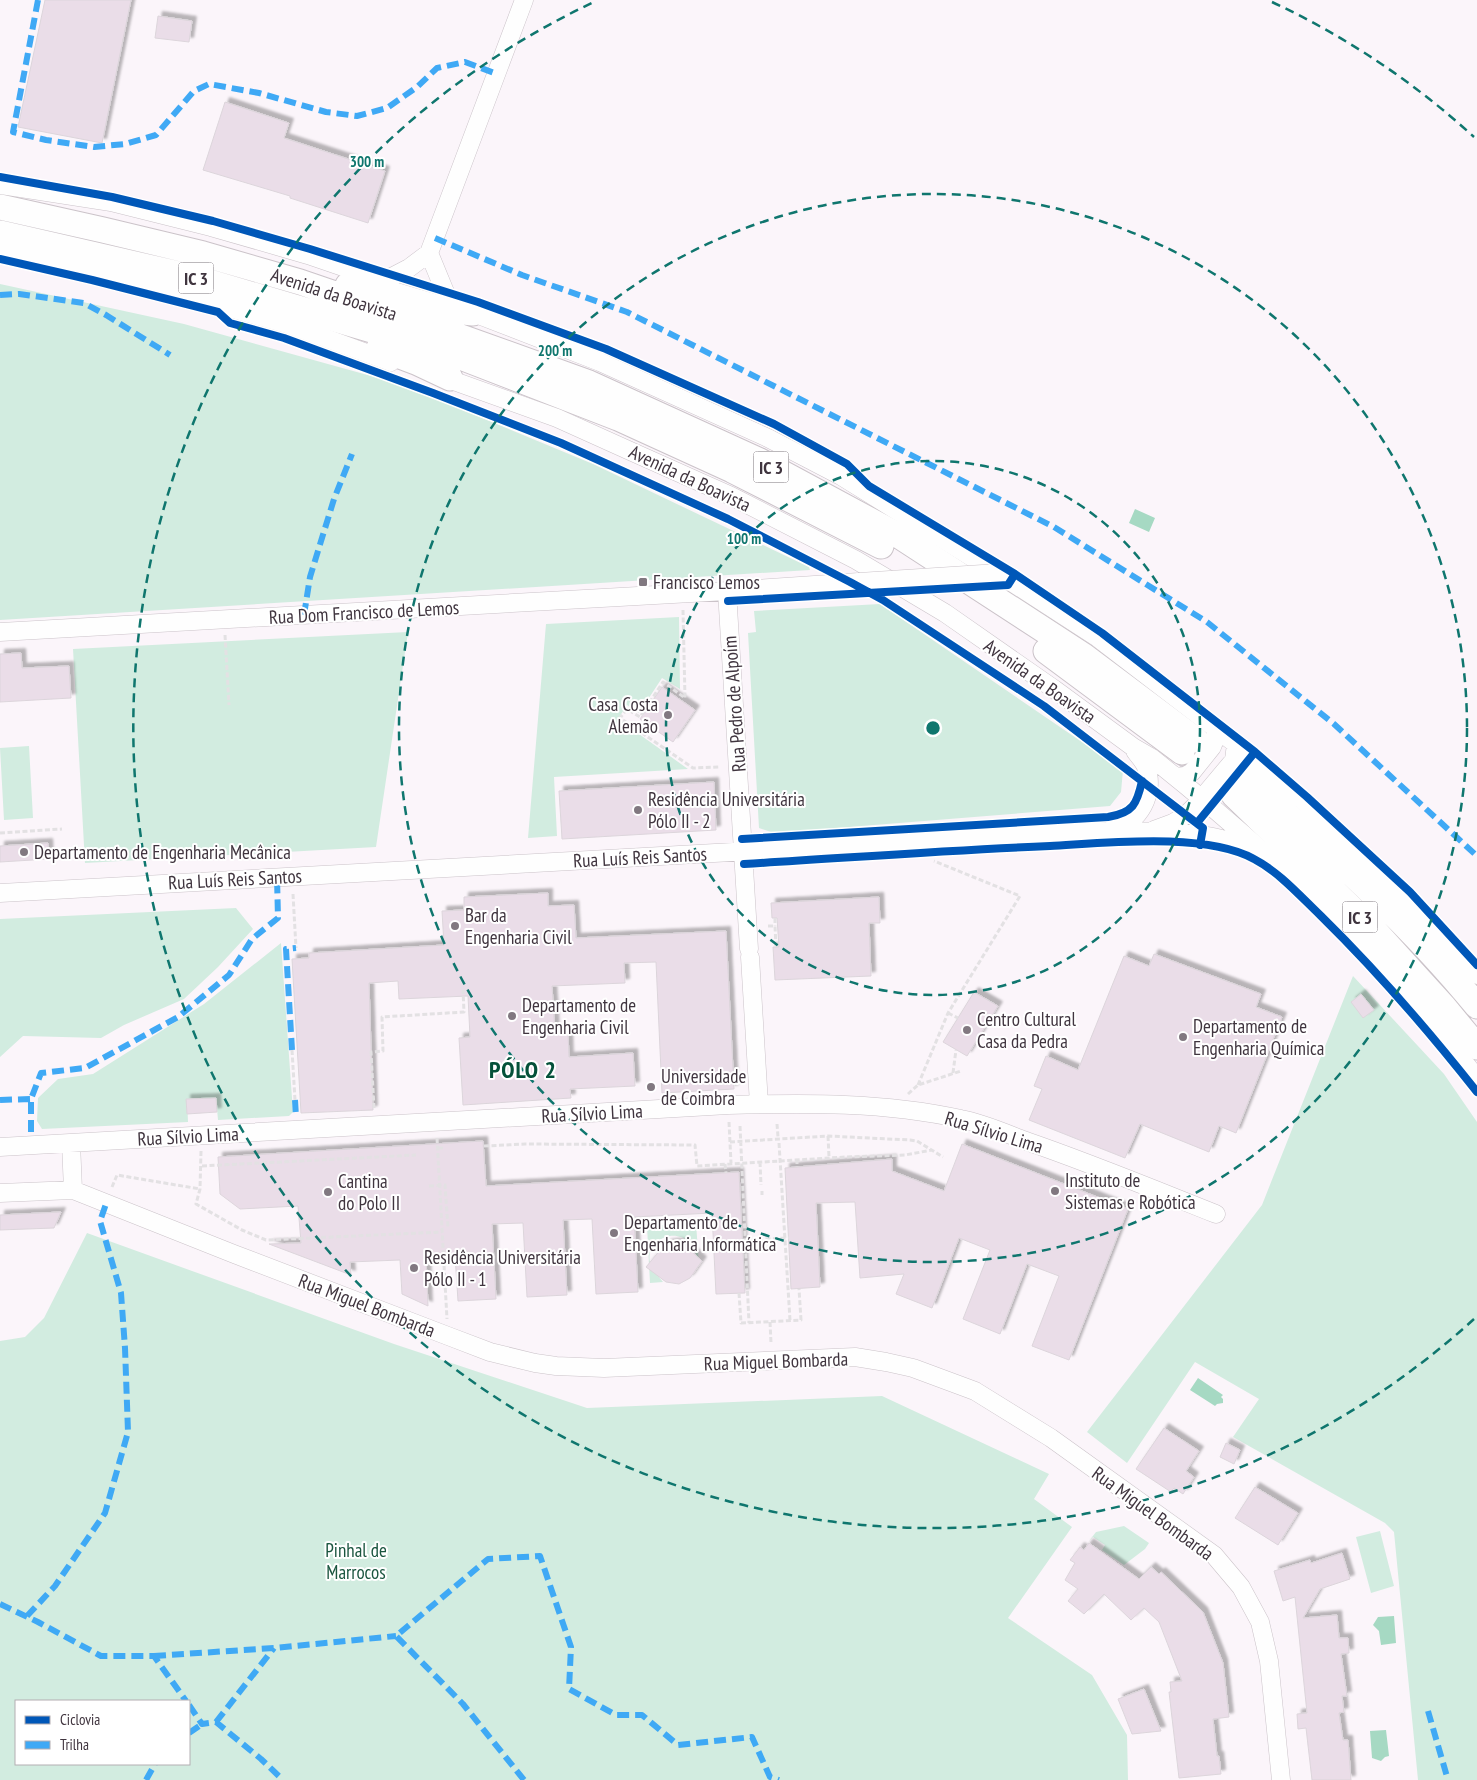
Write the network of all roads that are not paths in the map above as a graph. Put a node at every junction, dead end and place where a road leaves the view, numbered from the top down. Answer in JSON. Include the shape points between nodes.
{"nodes":[{"id":1,"x":524,"y":0,"type":"edge"},
{"id":2,"x":0,"y":185,"type":"edge"},
{"id":3,"x":0,"y":207,"type":"edge"},
{"id":4,"x":0,"y":232,"type":"edge"},
{"id":5,"x":0,"y":250,"type":"edge"},
{"id":6,"x":429,"y":253,"type":"junction"},
{"id":7,"x":300,"y":282,"type":"junction"},
{"id":8,"x":384,"y":282,"type":"junction"},
{"id":9,"x":450,"y":304,"type":"junction"},
{"id":10,"x":293,"y":307,"type":"junction"},
{"id":11,"x":473,"y":313,"type":"junction"},
{"id":12,"x":450,"y":378,"type":"junction"},
{"id":13,"x":998,"y":573,"type":"junction"},
{"id":14,"x":727,"y":591,"type":"junction"},
{"id":15,"x":0,"y":632,"type":"edge"},
{"id":16,"x":1198,"y":740,"type":"junction"},
{"id":17,"x":1236,"y":744,"type":"junction"},
{"id":18,"x":1133,"y":748,"type":"junction"},
{"id":19,"x":1176,"y":777,"type":"junction"},
{"id":20,"x":1202,"y":798,"type":"junction"},
{"id":21,"x":1152,"y":831,"type":"junction"},
{"id":22,"x":1088,"y":832,"type":"junction"},
{"id":23,"x":743,"y":851,"type":"junction"},
{"id":24,"x":1274,"y":861,"type":"junction"},
{"id":25,"x":0,"y":893,"type":"edge"},
{"id":26,"x":1477,"y":975,"type":"edge"},
{"id":27,"x":1477,"y":1006,"type":"edge"},
{"id":28,"x":1477,"y":1047,"type":"edge"},
{"id":29,"x":1477,"y":1078,"type":"edge"},
{"id":30,"x":759,"y":1104,"type":"junction"},
{"id":31,"x":71,"y":1143,"type":"junction"},
{"id":32,"x":0,"y":1147,"type":"edge"},
{"id":33,"x":73,"y":1190,"type":"junction"},
{"id":34,"x":0,"y":1194,"type":"edge"},
{"id":35,"x":1216,"y":1214,"type":"dead end"},
{"id":36,"x":1281,"y":1780,"type":"edge"}],
"edges":[{"from":1,"to":6,"type":"street"},
{"from":2,"to":8,"type":"street","name":"Avenida da Boavista","via":[[111,202],[211,227],[308,255]]},
{"from":3,"to":7,"type":"highway","name":"Avenida da Boavista","number":"IC 3","via":[[203,254]]},
{"from":4,"to":10,"type":"highway","name":"Avenida da Boavista","number":"IC 3","via":[[196,278]]},
{"from":5,"to":12,"type":"street","name":"Avenida da Boavista","via":[[181,294],[287,324],[413,369]]},
{"from":6,"to":8,"type":"street"},
{"from":6,"to":9,"type":"street"},
{"from":7,"to":11,"type":"highway","via":[[364,286],[445,310]]},
{"from":7,"to":16,"type":"highway","name":"Avenida da Boavista","number":"IC 3","via":[[589,383],[758,460],[901,538],[1084,656]]},
{"from":8,"to":9,"type":"street","name":"Avenida da Boavista"},
{"from":9,"to":11,"type":"street","name":"Avenida da Boavista"},
{"from":10,"to":12,"type":"highway","via":[[325,327]]},
{"from":10,"to":16,"type":"highway","name":"Avenida da Boavista","number":"IC 3","via":[[453,354],[618,418],[732,470],[886,548],[1005,622],[1074,671]]},
{"from":11,"to":13,"type":"street","name":"Avenida da Boavista","via":[[600,362],[768,438],[841,476]]},
{"from":12,"to":18,"type":"street","name":"Avenida da Boavista","via":[[557,418],[731,496],[856,560],[944,613]]},
{"from":13,"to":14,"type":"street","bridge":true},
{"from":13,"to":16,"type":"street","name":"Avenida da Boavista","via":[[1098,638]]},
{"from":14,"to":15,"type":"street","name":"Rua Dom Francisco de Lemos"},
{"from":14,"to":23,"type":"street","name":"Rua Pedro de Alpoím"},
{"from":16,"to":17,"type":"street","name":"Avenida da Boavista"},
{"from":16,"to":19,"type":"street","via":[[1215,739],[1192,772]]},
{"from":17,"to":20,"type":"street","via":[[1234,760]]},
{"from":17,"to":26,"type":"street","name":"Avenida da Boavista","via":[[1302,800],[1396,889]]},
{"from":18,"to":19,"type":"street","name":"Avenida da Boavista"},
{"from":18,"to":22,"type":"street","via":[[1146,767],[1149,786],[1138,815],[1122,827]]},
{"from":19,"to":20,"type":"street","name":"Avenida da Boavista"},
{"from":20,"to":21,"type":"street","via":[[1186,815]]},
{"from":20,"to":24,"type":"street","name":"Avenida da Boavista"},
{"from":21,"to":22,"type":"street","name":"Rua Luís Reis Santos"},
{"from":21,"to":24,"type":"street","name":"Rua Luís Reis Santos","via":[[1202,835],[1248,847]]},
{"from":22,"to":23,"type":"street","name":"Rua Luís Reis Santos"},
{"from":23,"to":25,"type":"street","name":"Rua Luís Reis Santos"},
{"from":23,"to":30,"type":"street","name":"Rua Pedro de Alpoím"},
{"from":24,"to":29,"type":"street","name":"Avenida da Boavista","via":[[1429,1019]]},
{"from":27,"to":28,"type":"highway","number":"IC 3","via":[[1406,926],[1335,857],[1241,787]]},
{"from":30,"to":31,"type":"street","name":"Rua Sílvio Lima"},
{"from":30,"to":35,"type":"street","name":"Rua Sílvio Lima","via":[[883,1106],[963,1119],[1070,1156]]},
{"from":31,"to":32,"type":"street","name":"Rua Sílvio Lima"},
{"from":31,"to":33,"type":"street"},
{"from":33,"to":34,"type":"street"},
{"from":33,"to":36,"type":"street","name":"Rua Miguel Bombarda","via":[[490,1352],[535,1363],[604,1368],[855,1358],[886,1362],[976,1391],[1051,1438],[1214,1555],[1241,1587],[1260,1622],[1269,1661]]}]}
